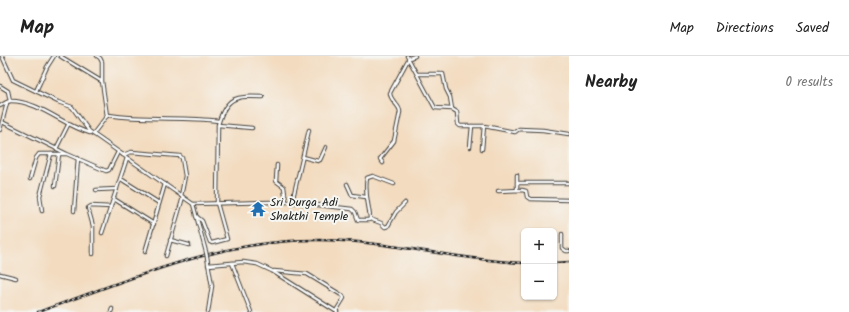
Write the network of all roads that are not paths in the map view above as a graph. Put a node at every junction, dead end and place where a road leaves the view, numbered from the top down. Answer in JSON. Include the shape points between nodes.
{"nodes":[{"id":1,"x":2,"y":56,"type":"edge"},
{"id":2,"x":54,"y":56,"type":"edge"},
{"id":3,"x":60,"y":56,"type":"edge"},
{"id":4,"x":97,"y":56,"type":"edge"},
{"id":5,"x":415,"y":56,"type":"edge"},
{"id":6,"x":408,"y":57,"type":"edge"},
{"id":7,"x":417,"y":74,"type":"junction"},
{"id":8,"x":102,"y":81,"type":"junction"},
{"id":9,"x":0,"y":86,"type":"edge"},
{"id":10,"x":36,"y":91,"type":"junction"},
{"id":11,"x":263,"y":96,"type":"dead end"},
{"id":12,"x":8,"y":102,"type":"junction"},
{"id":13,"x":0,"y":106,"type":"edge"},
{"id":14,"x":452,"y":109,"type":"junction"},
{"id":15,"x":107,"y":116,"type":"junction"},
{"id":16,"x":219,"y":121,"type":"junction"},
{"id":17,"x":2,"y":122,"type":"junction"},
{"id":18,"x":69,"y":123,"type":"junction"},
{"id":19,"x":218,"y":125,"type":"junction"},
{"id":20,"x":472,"y":126,"type":"junction"},
{"id":21,"x":484,"y":126,"type":"junction"},
{"id":22,"x":252,"y":128,"type":"dead end"},
{"id":23,"x":0,"y":130,"type":"edge"},
{"id":24,"x":309,"y":130,"type":"dead end"},
{"id":25,"x":92,"y":134,"type":"junction"},
{"id":26,"x":569,"y":134,"type":"edge"},
{"id":27,"x":326,"y":147,"type":"dead end"},
{"id":28,"x":470,"y":147,"type":"dead end"},
{"id":29,"x":56,"y":149,"type":"junction"},
{"id":30,"x":482,"y":149,"type":"dead end"},
{"id":31,"x":118,"y":152,"type":"junction"},
{"id":32,"x":51,"y":154,"type":"junction"},
{"id":33,"x":59,"y":154,"type":"junction"},
{"id":34,"x":67,"y":154,"type":"junction"},
{"id":35,"x":123,"y":155,"type":"junction"},
{"id":36,"x":303,"y":156,"type":"junction"},
{"id":37,"x":78,"y":158,"type":"junction"},
{"id":38,"x":127,"y":158,"type":"junction"},
{"id":39,"x":383,"y":163,"type":"dead end"},
{"id":40,"x":277,"y":165,"type":"dead end"},
{"id":41,"x":517,"y":175,"type":"dead end"},
{"id":42,"x":30,"y":179,"type":"dead end"},
{"id":43,"x":121,"y":179,"type":"junction"},
{"id":44,"x":517,"y":183,"type":"junction"},
{"id":45,"x":569,"y":183,"type":"edge"},
{"id":46,"x":165,"y":184,"type":"junction"},
{"id":47,"x":347,"y":184,"type":"dead end"},
{"id":48,"x":394,"y":184,"type":"dead end"},
{"id":49,"x":55,"y":186,"type":"dead end"},
{"id":50,"x":117,"y":189,"type":"junction"},
{"id":51,"x":96,"y":190,"type":"dead end"},
{"id":52,"x":517,"y":190,"type":"junction"},
{"id":53,"x":498,"y":191,"type":"dead end"},
{"id":54,"x":182,"y":196,"type":"junction"},
{"id":55,"x":366,"y":197,"type":"junction"},
{"id":56,"x":114,"y":199,"type":"junction"},
{"id":57,"x":569,"y":200,"type":"edge"},
{"id":58,"x":286,"y":202,"type":"junction"},
{"id":59,"x":292,"y":202,"type":"junction"},
{"id":60,"x":405,"y":202,"type":"dead end"},
{"id":61,"x":159,"y":203,"type":"junction"},
{"id":62,"x":217,"y":203,"type":"junction"},
{"id":63,"x":192,"y":204,"type":"junction"},
{"id":64,"x":111,"y":207,"type":"junction"},
{"id":65,"x":42,"y":211,"type":"dead end"},
{"id":66,"x":74,"y":211,"type":"dead end"},
{"id":67,"x":196,"y":215,"type":"junction"},
{"id":68,"x":370,"y":219,"type":"junction"},
{"id":69,"x":154,"y":224,"type":"junction"},
{"id":70,"x":102,"y":233,"type":"dead end"},
{"id":71,"x":562,"y":234,"type":"dead end"},
{"id":72,"x":170,"y":240,"type":"junction"},
{"id":73,"x":189,"y":245,"type":"dead end"},
{"id":74,"x":569,"y":251,"type":"edge"},
{"id":75,"x":145,"y":252,"type":"dead end"},
{"id":76,"x":93,"y":254,"type":"dead end"},
{"id":77,"x":166,"y":256,"type":"dead end"},
{"id":78,"x":232,"y":263,"type":"junction"},
{"id":79,"x":208,"y":265,"type":"junction"},
{"id":80,"x":272,"y":271,"type":"junction"},
{"id":81,"x":0,"y":274,"type":"edge"},
{"id":82,"x":16,"y":278,"type":"dead end"},
{"id":83,"x":208,"y":312,"type":"edge"},
{"id":84,"x":251,"y":312,"type":"edge"},
{"id":85,"x":336,"y":312,"type":"edge"}],
"edges":[{"from":1,"to":10,"type":"street","via":[[13,80]]},
{"from":2,"to":10,"type":"street"},
{"from":3,"to":8,"type":"street"},
{"from":4,"to":8,"type":"street","via":[[102,59]]},
{"from":5,"to":6,"type":"street"},
{"from":6,"to":7,"type":"street"},
{"from":6,"to":39,"type":"street","via":[[390,93],[400,112],[394,141],[380,159]]},
{"from":7,"to":14,"type":"street","via":[[435,108]]},
{"from":7,"to":14,"type":"street","via":[[443,74]]},
{"from":8,"to":15,"type":"street"},
{"from":9,"to":12,"type":"street","via":[[8,91]]},
{"from":10,"to":25,"type":"street","via":[[72,107]]},
{"from":11,"to":16,"type":"street","via":[[236,98],[226,106]]},
{"from":12,"to":13,"type":"street"},
{"from":12,"to":17,"type":"street"},
{"from":12,"to":18,"type":"street","via":[[33,106]]},
{"from":14,"to":20,"type":"street","via":[[457,112],[460,126]]},
{"from":15,"to":16,"type":"street","via":[[142,119],[201,118]]},
{"from":15,"to":25,"type":"street"},
{"from":16,"to":19,"type":"street"},
{"from":17,"to":23,"type":"street"},
{"from":17,"to":29,"type":"street"},
{"from":18,"to":25,"type":"street"},
{"from":18,"to":29,"type":"street"},
{"from":19,"to":22,"type":"street"},
{"from":19,"to":62,"type":"street"},
{"from":20,"to":21,"type":"street"},
{"from":20,"to":28,"type":"street"},
{"from":21,"to":26,"type":"street","via":[[515,132],[519,129]]},
{"from":21,"to":30,"type":"street"},
{"from":24,"to":36,"type":"street"},
{"from":25,"to":31,"type":"street"},
{"from":27,"to":36,"type":"street","via":[[320,160]]},
{"from":29,"to":34,"type":"street"},
{"from":31,"to":35,"type":"street"},
{"from":31,"to":37,"type":"street","via":[[108,171]]},
{"from":32,"to":33,"type":"street"},
{"from":32,"to":42,"type":"street","via":[[37,156]]},
{"from":32,"to":65,"type":"street","via":[[40,196]]},
{"from":33,"to":34,"type":"street"},
{"from":33,"to":49,"type":"street"},
{"from":34,"to":37,"type":"street"},
{"from":35,"to":38,"type":"street"},
{"from":35,"to":54,"type":"street","via":[[131,152],[180,156],[185,176]]},
{"from":36,"to":59,"type":"street"},
{"from":37,"to":66,"type":"street"},
{"from":38,"to":43,"type":"street"},
{"from":38,"to":46,"type":"street"},
{"from":40,"to":58,"type":"street","via":[[276,182],[284,187]]},
{"from":41,"to":44,"type":"street"},
{"from":43,"to":50,"type":"street"},
{"from":43,"to":61,"type":"street"},
{"from":44,"to":45,"type":"street"},
{"from":44,"to":52,"type":"street"},
{"from":46,"to":54,"type":"street"},
{"from":46,"to":61,"type":"street"},
{"from":47,"to":55,"type":"street","via":[[352,195]]},
{"from":48,"to":55,"type":"street","via":[[373,176],[368,177]]},
{"from":50,"to":51,"type":"street"},
{"from":50,"to":56,"type":"street"},
{"from":52,"to":53,"type":"street"},
{"from":52,"to":57,"type":"street","via":[[526,191],[527,197],[530,198]]},
{"from":54,"to":63,"type":"street"},
{"from":54,"to":72,"type":"street"},
{"from":55,"to":68,"type":"street"},
{"from":56,"to":64,"type":"street"},
{"from":56,"to":69,"type":"street"},
{"from":58,"to":59,"type":"street"},
{"from":58,"to":62,"type":"street"},
{"from":59,"to":68,"type":"street","via":[[352,208],[358,220]]},
{"from":60,"to":68,"type":"street","via":[[388,226],[385,227]]},
{"from":61,"to":69,"type":"street"},
{"from":62,"to":63,"type":"street"},
{"from":62,"to":67,"type":"street","via":[[228,238],[225,241],[210,242],[202,221]]},
{"from":63,"to":67,"type":"street"},
{"from":64,"to":70,"type":"street"},
{"from":64,"to":76,"type":"street","via":[[88,208],[93,226]]},
{"from":67,"to":79,"type":"street","bridge":true},
{"from":69,"to":75,"type":"street"},
{"from":71,"to":74,"type":"street","via":[[562,248]]},
{"from":72,"to":73,"type":"street"},
{"from":72,"to":77,"type":"street"},
{"from":78,"to":79,"type":"street"},
{"from":78,"to":80,"type":"street","via":[[257,264]]},
{"from":78,"to":84,"type":"street"},
{"from":79,"to":83,"type":"street","via":[[212,286]]},
{"from":80,"to":85,"type":"street"},
{"from":80,"to":85,"type":"street","via":[[311,275],[343,296]]},
{"from":81,"to":82,"type":"street"}]}
